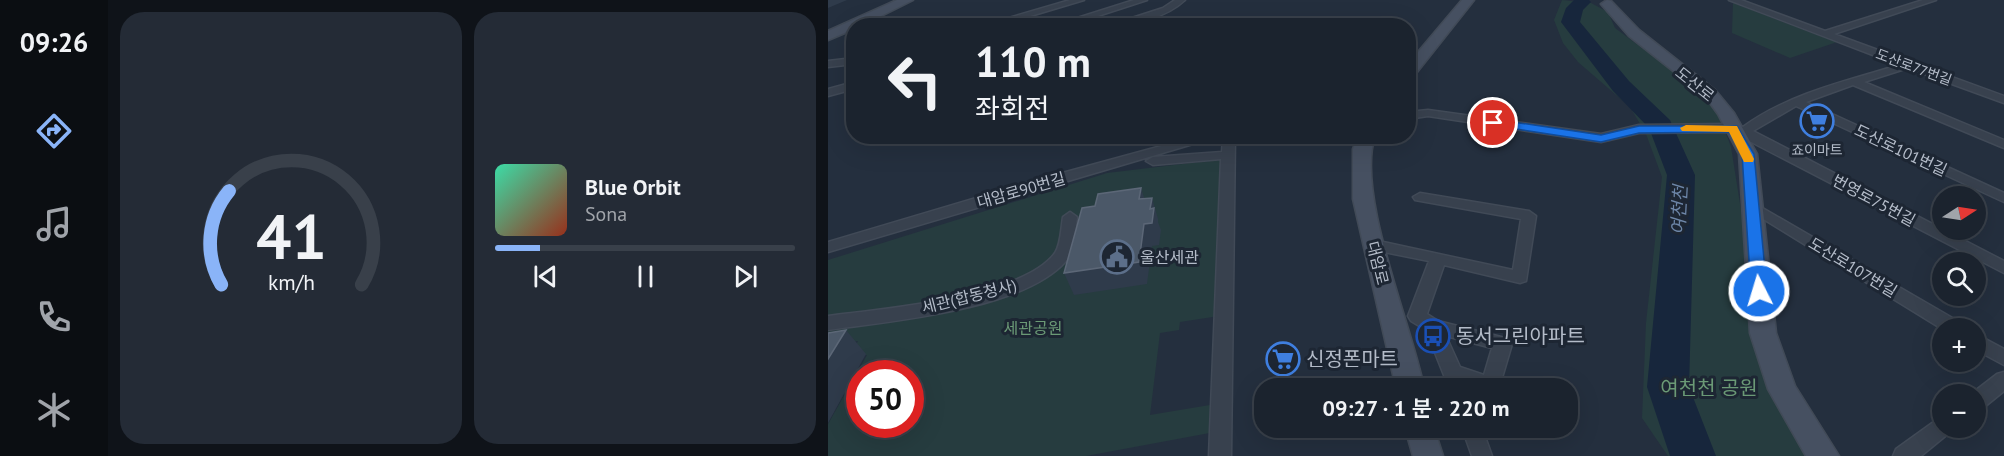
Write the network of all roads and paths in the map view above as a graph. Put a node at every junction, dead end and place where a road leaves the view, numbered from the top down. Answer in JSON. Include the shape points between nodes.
{"nodes":[{"id":1,"x":886,"y":0,"type":"edge"},
{"id":2,"x":908,"y":0,"type":"edge"},
{"id":3,"x":1080,"y":0,"type":"edge"},
{"id":4,"x":1143,"y":0,"type":"edge"},
{"id":5,"x":1468,"y":0,"type":"edge"},
{"id":6,"x":1733,"y":0,"type":"edge"},
{"id":7,"x":1932,"y":0,"type":"edge"},
{"id":8,"x":1176,"y":1,"type":"edge"},
{"id":9,"x":1608,"y":2,"type":"edge"},
{"id":10,"x":868,"y":18,"type":"edge"},
{"id":11,"x":1014,"y":18,"type":"edge"},
{"id":12,"x":1083,"y":18,"type":"edge"},
{"id":13,"x":1138,"y":18,"type":"edge"},
{"id":14,"x":828,"y":25,"type":"edge"},
{"id":15,"x":846,"y":28,"type":"edge"},
{"id":16,"x":1824,"y":34,"type":"junction"},
{"id":17,"x":828,"y":36,"type":"edge"},
{"id":18,"x":846,"y":63,"type":"edge"},
{"id":19,"x":828,"y":64,"type":"edge"},
{"id":20,"x":1416,"y":64,"type":"edge"},
{"id":21,"x":1908,"y":65,"type":"junction"},
{"id":22,"x":1855,"y":82,"type":"junction"},
{"id":23,"x":846,"y":87,"type":"edge"},
{"id":24,"x":828,"y":93,"type":"edge"},
{"id":25,"x":2004,"y":100,"type":"edge"},
{"id":26,"x":1798,"y":103,"type":"junction"},
{"id":27,"x":1416,"y":115,"type":"edge"},
{"id":28,"x":1739,"y":130,"type":"junction"},
{"id":29,"x":1186,"y":144,"type":"edge"},
{"id":30,"x":1229,"y":144,"type":"edge"},
{"id":31,"x":1364,"y":144,"type":"edge"},
{"id":32,"x":2004,"y":144,"type":"edge"},
{"id":33,"x":1228,"y":155,"type":"junction"},
{"id":34,"x":1117,"y":163,"type":"junction"},
{"id":35,"x":1420,"y":196,"type":"dead end"},
{"id":36,"x":2004,"y":198,"type":"edge"},
{"id":37,"x":1752,"y":206,"type":"junction"},
{"id":38,"x":1070,"y":217,"type":"dead end"},
{"id":39,"x":1374,"y":245,"type":"junction"},
{"id":40,"x":828,"y":247,"type":"edge"},
{"id":41,"x":1438,"y":258,"type":"junction"},
{"id":42,"x":2004,"y":268,"type":"edge"},
{"id":43,"x":1938,"y":318,"type":"edge"},
{"id":44,"x":828,"y":323,"type":"edge"},
{"id":45,"x":1433,"y":326,"type":"junction"},
{"id":46,"x":1986,"y":347,"type":"edge"},
{"id":47,"x":2004,"y":358,"type":"edge"},
{"id":48,"x":1407,"y":378,"type":"edge"},
{"id":49,"x":1455,"y":378,"type":"edge"},
{"id":50,"x":1493,"y":378,"type":"edge"},
{"id":51,"x":2004,"y":380,"type":"edge"},
{"id":52,"x":1986,"y":394,"type":"edge"},
{"id":53,"x":1932,"y":434,"type":"edge"},
{"id":54,"x":1423,"y":438,"type":"edge"},
{"id":55,"x":1476,"y":438,"type":"edge"},
{"id":56,"x":1482,"y":454,"type":"dead end"},
{"id":57,"x":1220,"y":456,"type":"edge"},
{"id":58,"x":1428,"y":456,"type":"edge"},
{"id":59,"x":1824,"y":456,"type":"edge"},
{"id":60,"x":1904,"y":456,"type":"edge"}],
"edges":[{"from":1,"to":14,"type":"main road"},
{"from":2,"to":10,"type":"main road"},
{"from":3,"to":11,"type":"street"},
{"from":4,"to":12,"type":"street"},
{"from":5,"to":20,"type":"main road"},
{"from":6,"to":16,"type":"street","name":"도산로77번길"},
{"from":7,"to":16,"type":"street"},
{"from":8,"to":13,"type":"street","via":[[1166,10]]},
{"from":9,"to":28,"type":"main road","name":"도산로","via":[[1634,33],[1710,93]]},
{"from":15,"to":17,"type":"main road"},
{"from":16,"to":21,"type":"street","name":"도산로77번길"},
{"from":18,"to":19,"type":"street"},
{"from":21,"to":22,"type":"street"},
{"from":21,"to":25,"type":"street","name":"도산로77번길"},
{"from":22,"to":26,"type":"street"},
{"from":22,"to":32,"type":"street"},
{"from":23,"to":24,"type":"street"},
{"from":26,"to":28,"type":"street"},
{"from":26,"to":36,"type":"street","name":"도산로101번길"},
{"from":27,"to":28,"type":"street","via":[[1428,113],[1601,138],[1639,129]]},
{"from":28,"to":37,"type":"main road","name":"도산로","via":[[1748,154]]},
{"from":28,"to":42,"type":"street","name":"번영로75번길"},
{"from":29,"to":34,"type":"street","name":"대암로90번길"},
{"from":30,"to":33,"type":"street"},
{"from":31,"to":39,"type":"main road","name":"대암로","via":[[1361,178]]},
{"from":33,"to":34,"type":"street"},
{"from":33,"to":57,"type":"street"},
{"from":34,"to":40,"type":"street","name":"대암로90번길"},
{"from":35,"to":41,"type":"street","via":[[1529,216],[1520,277]]},
{"from":37,"to":43,"type":"street","name":"도산로107번길"},
{"from":37,"to":59,"type":"main road","name":"도산로","via":[[1762,333],[1782,389]]},
{"from":38,"to":44,"type":"street","name":"세관(합동청사)","via":[[1062,256],[1037,277],[989,294]]},
{"from":39,"to":41,"type":"street"},
{"from":39,"to":48,"type":"main road","name":"대암로"},
{"from":41,"to":45,"type":"street","via":[[1417,316]]},
{"from":45,"to":49,"type":"street"},
{"from":45,"to":50,"type":"street","via":[[1503,344]]},
{"from":46,"to":47,"type":"street"},
{"from":51,"to":52,"type":"street"},
{"from":53,"to":60,"type":"street"},
{"from":54,"to":58,"type":"main road"},
{"from":55,"to":56,"type":"street"}]}
